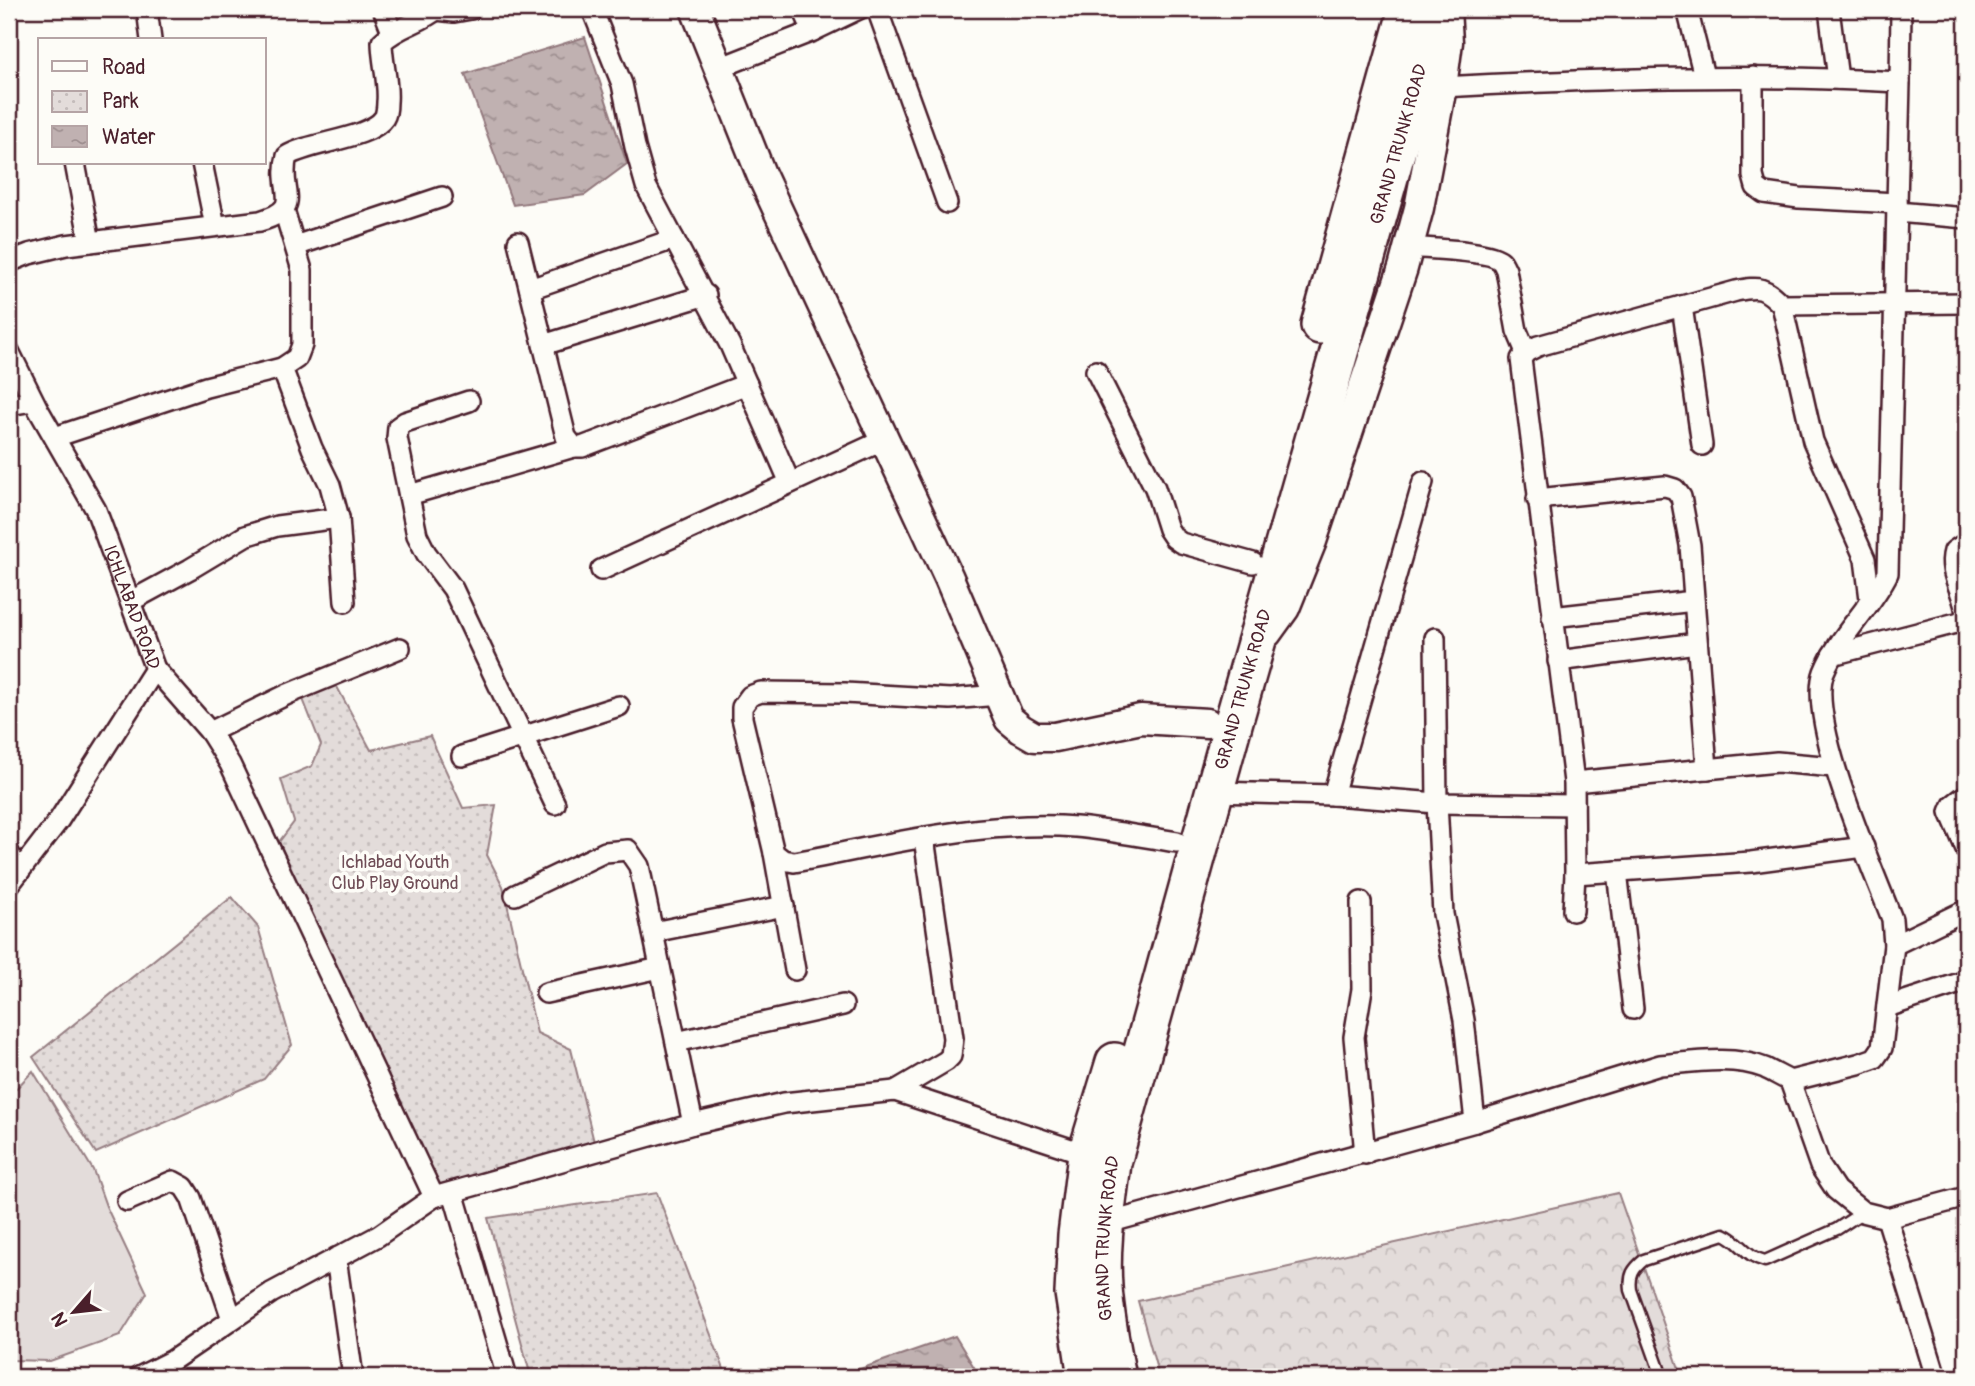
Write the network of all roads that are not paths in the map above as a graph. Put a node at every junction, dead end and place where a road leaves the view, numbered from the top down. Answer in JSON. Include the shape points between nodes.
{"nodes":[{"id":1,"x":147,"y":9,"type":"edge"},
{"id":2,"x":383,"y":9,"type":"edge"},
{"id":3,"x":437,"y":9,"type":"edge"},
{"id":4,"x":471,"y":9,"type":"edge"},
{"id":5,"x":592,"y":9,"type":"edge"},
{"id":6,"x":695,"y":9,"type":"edge"},
{"id":7,"x":803,"y":9,"type":"edge"},
{"id":8,"x":859,"y":9,"type":"edge"},
{"id":9,"x":877,"y":9,"type":"edge"},
{"id":10,"x":1394,"y":9,"type":"edge"},
{"id":11,"x":1408,"y":9,"type":"edge"},
{"id":12,"x":1437,"y":9,"type":"edge"},
{"id":13,"x":1446,"y":9,"type":"edge"},
{"id":14,"x":1687,"y":9,"type":"edge"},
{"id":15,"x":1829,"y":9,"type":"edge"},
{"id":16,"x":1902,"y":9,"type":"edge"},
{"id":17,"x":392,"y":32,"type":"junction"},
{"id":18,"x":813,"y":32,"type":"junction"},
{"id":19,"x":151,"y":38,"type":"edge"},
{"id":20,"x":1394,"y":59,"type":"junction"},
{"id":21,"x":719,"y":68,"type":"junction"},
{"id":22,"x":1704,"y":76,"type":"junction"},
{"id":23,"x":1753,"y":77,"type":"junction"},
{"id":24,"x":1838,"y":79,"type":"junction"},
{"id":25,"x":1900,"y":82,"type":"junction"},
{"id":26,"x":1442,"y":87,"type":"junction"},
{"id":27,"x":75,"y":164,"type":"edge"},
{"id":28,"x":202,"y":164,"type":"edge"},
{"id":29,"x":442,"y":197,"type":"dead end"},
{"id":30,"x":947,"y":203,"type":"dead end"},
{"id":31,"x":1897,"y":208,"type":"junction"},
{"id":32,"x":284,"y":211,"type":"junction"},
{"id":33,"x":1966,"y":218,"type":"edge"},
{"id":34,"x":215,"y":226,"type":"junction"},
{"id":35,"x":674,"y":239,"type":"junction"},
{"id":36,"x":90,"y":242,"type":"junction"},
{"id":37,"x":518,"y":242,"type":"dead end"},
{"id":38,"x":295,"y":246,"type":"junction"},
{"id":39,"x":1408,"y":247,"type":"junction"},
{"id":40,"x":9,"y":262,"type":"edge"},
{"id":41,"x":530,"y":289,"type":"junction"},
{"id":42,"x":706,"y":296,"type":"junction"},
{"id":43,"x":1896,"y":303,"type":"junction"},
{"id":44,"x":1966,"y":303,"type":"edge"},
{"id":45,"x":1782,"y":305,"type":"junction"},
{"id":46,"x":1682,"y":306,"type":"junction"},
{"id":47,"x":543,"y":345,"type":"junction"},
{"id":48,"x":9,"y":351,"type":"edge"},
{"id":49,"x":1526,"y":352,"type":"junction"},
{"id":50,"x":282,"y":368,"type":"junction"},
{"id":51,"x":1096,"y":372,"type":"dead end"},
{"id":52,"x":747,"y":384,"type":"junction"},
{"id":53,"x":33,"y":401,"type":"junction"},
{"id":54,"x":469,"y":401,"type":"dead end"},
{"id":55,"x":9,"y":405,"type":"edge"},
{"id":56,"x":55,"y":437,"type":"junction"},
{"id":57,"x":884,"y":440,"type":"junction"},
{"id":58,"x":1702,"y":445,"type":"dead end"},
{"id":59,"x":574,"y":447,"type":"junction"},
{"id":60,"x":1423,"y":482,"type":"dead end"},
{"id":61,"x":790,"y":483,"type":"junction"},
{"id":62,"x":409,"y":495,"type":"junction"},
{"id":63,"x":1537,"y":499,"type":"junction"},
{"id":64,"x":339,"y":518,"type":"junction"},
{"id":65,"x":1966,"y":543,"type":"edge"},
{"id":66,"x":1253,"y":563,"type":"junction"},
{"id":67,"x":601,"y":570,"type":"dead end"},
{"id":68,"x":1870,"y":599,"type":"junction"},
{"id":69,"x":131,"y":601,"type":"junction"},
{"id":70,"x":1694,"y":601,"type":"junction"},
{"id":71,"x":345,"y":602,"type":"dead end"},
{"id":72,"x":1552,"y":617,"type":"junction"},
{"id":73,"x":1435,"y":638,"type":"dead end"},
{"id":74,"x":1697,"y":643,"type":"junction"},
{"id":75,"x":400,"y":648,"type":"dead end"},
{"id":76,"x":1255,"y":650,"type":"junction"},
{"id":77,"x":1832,"y":655,"type":"junction"},
{"id":78,"x":1558,"y":661,"type":"junction"},
{"id":79,"x":155,"y":669,"type":"junction"},
{"id":80,"x":999,"y":695,"type":"junction"},
{"id":81,"x":619,"y":706,"type":"dead end"},
{"id":82,"x":1208,"y":723,"type":"junction"},
{"id":83,"x":210,"y":732,"type":"junction"},
{"id":84,"x":523,"y":736,"type":"junction"},
{"id":85,"x":462,"y":755,"type":"dead end"},
{"id":86,"x":1834,"y":767,"type":"junction"},
{"id":87,"x":1707,"y":769,"type":"junction"},
{"id":88,"x":1574,"y":782,"type":"junction"},
{"id":89,"x":1215,"y":792,"type":"junction"},
{"id":90,"x":1333,"y":795,"type":"junction"},
{"id":91,"x":1966,"y":795,"type":"edge"},
{"id":92,"x":1437,"y":803,"type":"junction"},
{"id":93,"x":555,"y":804,"type":"dead end"},
{"id":94,"x":1574,"y":805,"type":"junction"},
{"id":95,"x":924,"y":838,"type":"junction"},
{"id":96,"x":1177,"y":842,"type":"junction"},
{"id":97,"x":1864,"y":847,"type":"junction"},
{"id":98,"x":1966,"y":849,"type":"edge"},
{"id":99,"x":9,"y":853,"type":"edge"},
{"id":100,"x":774,"y":853,"type":"junction"},
{"id":101,"x":1617,"y":871,"type":"junction"},
{"id":102,"x":1575,"y":874,"type":"junction"},
{"id":103,"x":14,"y":879,"type":"edge"},
{"id":104,"x":515,"y":895,"type":"dead end"},
{"id":105,"x":1361,"y":902,"type":"dead end"},
{"id":106,"x":784,"y":906,"type":"junction"},
{"id":107,"x":1966,"y":910,"type":"edge"},
{"id":108,"x":1573,"y":911,"type":"dead end"},
{"id":109,"x":653,"y":932,"type":"junction"},
{"id":110,"x":1894,"y":945,"type":"junction"},
{"id":111,"x":660,"y":968,"type":"junction"},
{"id":112,"x":795,"y":970,"type":"dead end"},
{"id":113,"x":1966,"y":981,"type":"edge"},
{"id":114,"x":545,"y":993,"type":"dead end"},
{"id":115,"x":843,"y":1005,"type":"dead end"},
{"id":116,"x":1887,"y":1007,"type":"junction"},
{"id":117,"x":1633,"y":1009,"type":"dead end"},
{"id":118,"x":676,"y":1042,"type":"junction"},
{"id":119,"x":1790,"y":1081,"type":"junction"},
{"id":120,"x":895,"y":1091,"type":"junction"},
{"id":121,"x":1475,"y":1122,"type":"junction"},
{"id":122,"x":693,"y":1124,"type":"junction"},
{"id":123,"x":1365,"y":1154,"type":"junction"},
{"id":124,"x":1100,"y":1158,"type":"junction"},
{"id":125,"x":444,"y":1195,"type":"junction"},
{"id":126,"x":1966,"y":1196,"type":"edge"},
{"id":127,"x":127,"y":1201,"type":"dead end"},
{"id":128,"x":1863,"y":1212,"type":"junction"},
{"id":129,"x":1887,"y":1218,"type":"junction"},
{"id":130,"x":1104,"y":1224,"type":"junction"},
{"id":131,"x":336,"y":1258,"type":"junction"},
{"id":132,"x":232,"y":1319,"type":"junction"},
{"id":133,"x":139,"y":1377,"type":"edge"},
{"id":134,"x":354,"y":1377,"type":"edge"},
{"id":135,"x":506,"y":1377,"type":"edge"},
{"id":136,"x":1087,"y":1377,"type":"edge"},
{"id":137,"x":1117,"y":1377,"type":"edge"},
{"id":138,"x":1662,"y":1377,"type":"edge"},
{"id":139,"x":1936,"y":1377,"type":"edge"}],
"edges":[{"from":1,"to":19,"type":"street"},
{"from":2,"to":17,"type":"street"},
{"from":3,"to":4,"type":"street"},
{"from":3,"to":17,"type":"street"},
{"from":5,"to":35,"type":"street","via":[[622,84],[643,176]]},
{"from":6,"to":21,"type":"street"},
{"from":7,"to":18,"type":"street"},
{"from":8,"to":18,"type":"street"},
{"from":9,"to":30,"type":"street"},
{"from":10,"to":20,"type":"street"},
{"from":11,"to":20,"type":"highway","name":"GRAND TRUNK ROAD"},
{"from":12,"to":76,"type":"highway","name":"GRAND TRUNK ROAD"},
{"from":13,"to":26,"type":"street","via":[[1448,42]]},
{"from":14,"to":22,"type":"street"},
{"from":15,"to":24,"type":"street"},
{"from":16,"to":25,"type":"street"},
{"from":17,"to":32,"type":"street","via":[[382,42],[384,118],[353,135],[297,149],[287,156]]},
{"from":18,"to":21,"type":"street"},
{"from":20,"to":66,"type":"highway","name":"GRAND TRUNK ROAD"},
{"from":21,"to":57,"type":"street","via":[[761,174]]},
{"from":22,"to":23,"type":"street"},
{"from":22,"to":26,"type":"street"},
{"from":23,"to":24,"type":"street"},
{"from":23,"to":31,"type":"street","via":[[1756,187],[1764,193]]},
{"from":24,"to":25,"type":"street"},
{"from":25,"to":31,"type":"street"},
{"from":26,"to":39,"type":"street"},
{"from":27,"to":36,"type":"street"},
{"from":28,"to":34,"type":"street"},
{"from":29,"to":38,"type":"street"},
{"from":31,"to":33,"type":"street"},
{"from":31,"to":43,"type":"street"},
{"from":32,"to":34,"type":"street","via":[[260,221]]},
{"from":32,"to":38,"type":"street"},
{"from":34,"to":36,"type":"street"},
{"from":35,"to":41,"type":"street"},
{"from":35,"to":42,"type":"street"},
{"from":36,"to":40,"type":"street"},
{"from":37,"to":41,"type":"street"},
{"from":38,"to":50,"type":"street","via":[[302,270],[302,345],[297,358]]},
{"from":39,"to":49,"type":"street","via":[[1478,253],[1502,261]]},
{"from":39,"to":76,"type":"street","via":[[1312,541],[1284,608]]},
{"from":41,"to":47,"type":"street"},
{"from":42,"to":47,"type":"street"},
{"from":42,"to":52,"type":"street"},
{"from":43,"to":44,"type":"street"},
{"from":43,"to":45,"type":"street"},
{"from":43,"to":68,"type":"street","via":[[1888,573]]},
{"from":45,"to":46,"type":"street","via":[[1757,286]]},
{"from":45,"to":68,"type":"street","via":[[1813,442],[1865,559]]},
{"from":46,"to":49,"type":"street"},
{"from":46,"to":58,"type":"street"},
{"from":47,"to":59,"type":"street","via":[[566,437]]},
{"from":48,"to":53,"type":"street","name":"ICHLABAD ROAD"},
{"from":49,"to":63,"type":"street","via":[[1521,359]]},
{"from":50,"to":56,"type":"street","via":[[205,387]]},
{"from":50,"to":64,"type":"street"},
{"from":51,"to":66,"type":"street","via":[[1155,488],[1174,538]]},
{"from":52,"to":59,"type":"street"},
{"from":52,"to":61,"type":"street"},
{"from":53,"to":55,"type":"street"},
{"from":53,"to":56,"type":"street","name":"ICHLABAD ROAD"},
{"from":54,"to":62,"type":"street","via":[[398,427]]},
{"from":56,"to":69,"type":"street","name":"ICHLABAD ROAD","via":[[96,510]]},
{"from":57,"to":61,"type":"street"},
{"from":57,"to":80,"type":"street"},
{"from":59,"to":62,"type":"street"},
{"from":60,"to":90,"type":"street"},
{"from":61,"to":67,"type":"street"},
{"from":62,"to":84,"type":"street","via":[[417,535],[453,589]]},
{"from":63,"to":70,"type":"street","via":[[1665,486],[1675,489],[1681,496]]},
{"from":63,"to":72,"type":"street"},
{"from":64,"to":69,"type":"street","via":[[277,526],[245,536]]},
{"from":64,"to":71,"type":"street"},
{"from":65,"to":77,"type":"street","via":[[1952,558],[1966,617]]},
{"from":66,"to":82,"type":"highway","name":"GRAND TRUNK ROAD"},
{"from":68,"to":77,"type":"street"},
{"from":69,"to":79,"type":"street","name":"ICHLABAD ROAD"},
{"from":70,"to":72,"type":"street"},
{"from":70,"to":74,"type":"street"},
{"from":72,"to":78,"type":"street"},
{"from":73,"to":92,"type":"street"},
{"from":74,"to":78,"type":"street"},
{"from":74,"to":87,"type":"street"},
{"from":75,"to":83,"type":"street"},
{"from":76,"to":89,"type":"highway","name":"GRAND TRUNK ROAD"},
{"from":77,"to":86,"type":"street","via":[[1823,676],[1823,712]]},
{"from":78,"to":88,"type":"street"},
{"from":79,"to":83,"type":"street"},
{"from":79,"to":103,"type":"street","name":"ICHLABAD ROAD","via":[[59,820]]},
{"from":80,"to":82,"type":"street","via":[[1010,719],[1035,737],[1141,719]]},
{"from":80,"to":100,"type":"street","via":[[950,699],[761,692],[750,696],[742,707],[743,718]]},
{"from":81,"to":84,"type":"street"},
{"from":82,"to":96,"type":"highway","name":"GRAND TRUNK ROAD"},
{"from":83,"to":125,"type":"street"},
{"from":84,"to":85,"type":"street"},
{"from":84,"to":93,"type":"street"},
{"from":86,"to":87,"type":"street","via":[[1777,762]]},
{"from":86,"to":97,"type":"street"},
{"from":87,"to":88,"type":"street"},
{"from":88,"to":94,"type":"street"},
{"from":89,"to":90,"type":"street"},
{"from":89,"to":124,"type":"highway","name":"GRAND TRUNK ROAD"},
{"from":90,"to":92,"type":"street"},
{"from":91,"to":98,"type":"street","via":[[1950,813]]},
{"from":92,"to":94,"type":"street"},
{"from":92,"to":121,"type":"street","via":[[1443,914],[1464,1020]]},
{"from":94,"to":102,"type":"street"},
{"from":95,"to":96,"type":"street","via":[[962,831],[1075,827]]},
{"from":95,"to":100,"type":"street","via":[[794,862]]},
{"from":95,"to":120,"type":"street","via":[[952,1051],[946,1061]]},
{"from":96,"to":124,"type":"highway","name":"GRAND TRUNK ROAD"},
{"from":97,"to":101,"type":"street","via":[[1751,862]]},
{"from":97,"to":110,"type":"street","via":[[1892,919]]},
{"from":99,"to":103,"type":"street"},
{"from":100,"to":106,"type":"street"},
{"from":101,"to":102,"type":"street"},
{"from":101,"to":117,"type":"street"},
{"from":102,"to":108,"type":"street"},
{"from":104,"to":109,"type":"street","via":[[606,852],[628,850],[639,866]]},
{"from":105,"to":123,"type":"street","via":[[1362,989],[1354,1037]]},
{"from":106,"to":109,"type":"street"},
{"from":106,"to":112,"type":"street"},
{"from":107,"to":110,"type":"street"},
{"from":109,"to":111,"type":"street"},
{"from":110,"to":116,"type":"street"},
{"from":111,"to":114,"type":"street"},
{"from":111,"to":118,"type":"street"},
{"from":113,"to":116,"type":"street"},
{"from":115,"to":118,"type":"street"},
{"from":116,"to":119,"type":"street","via":[[1882,1048],[1875,1058]]},
{"from":118,"to":122,"type":"street"},
{"from":119,"to":121,"type":"street","via":[[1763,1068],[1729,1061],[1660,1065]]},
{"from":119,"to":128,"type":"street","via":[[1820,1166],[1836,1190]]},
{"from":120,"to":122,"type":"street","via":[[784,1103]]},
{"from":120,"to":124,"type":"street"},
{"from":121,"to":123,"type":"street"},
{"from":122,"to":125,"type":"street"},
{"from":123,"to":130,"type":"street"},
{"from":124,"to":130,"type":"highway","name":"GRAND TRUNK ROAD"},
{"from":124,"to":136,"type":"highway","name":"GRAND TRUNK ROAD","via":[[1077,1235],[1074,1293]]},
{"from":125,"to":131,"type":"street"},
{"from":125,"to":135,"type":"street"},
{"from":126,"to":129,"type":"street"},
{"from":127,"to":132,"type":"street","via":[[173,1181],[184,1187]]},
{"from":128,"to":129,"type":"street"},
{"from":128,"to":138,"type":"lane","via":[[1838,1229],[1765,1261],[1753,1258],[1724,1234],[1644,1261],[1634,1269],[1629,1279],[1631,1290]]},
{"from":129,"to":139,"type":"street"},
{"from":130,"to":137,"type":"highway","name":"GRAND TRUNK ROAD","via":[[1103,1286]]},
{"from":131,"to":132,"type":"street"},
{"from":131,"to":134,"type":"street"},
{"from":132,"to":133,"type":"street","via":[[173,1360]]}]}
